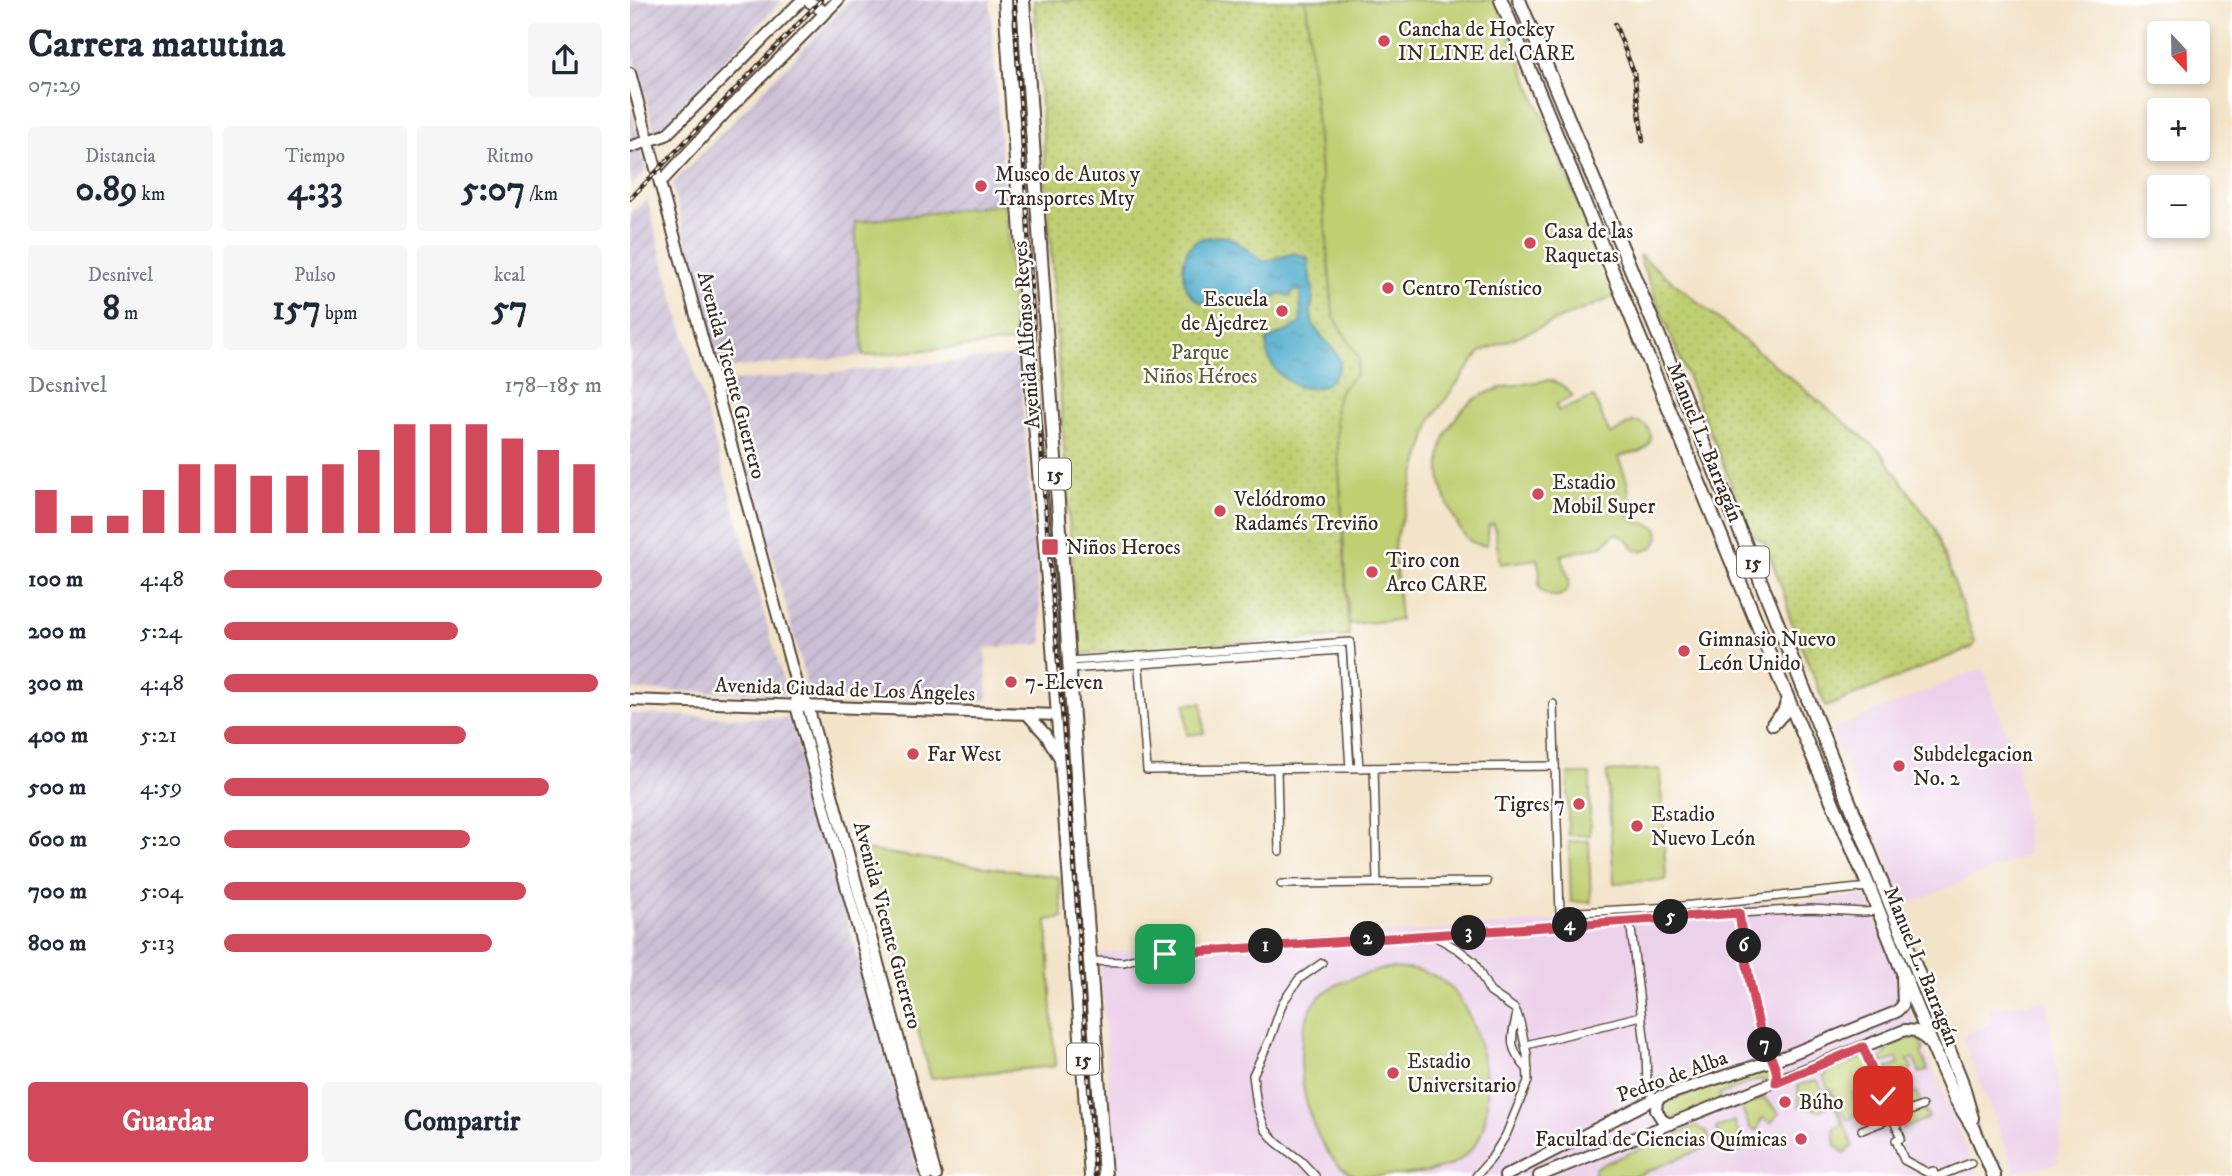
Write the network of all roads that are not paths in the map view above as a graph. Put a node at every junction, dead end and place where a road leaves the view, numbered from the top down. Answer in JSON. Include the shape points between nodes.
{"nodes":[{"id":1,"x":804,"y":0,"type":"edge"},
{"id":2,"x":838,"y":0,"type":"edge"},
{"id":3,"x":997,"y":0,"type":"edge"},
{"id":4,"x":1005,"y":0,"type":"edge"},
{"id":5,"x":1023,"y":0,"type":"edge"},
{"id":6,"x":1030,"y":0,"type":"edge"},
{"id":7,"x":1501,"y":0,"type":"edge"},
{"id":8,"x":1519,"y":0,"type":"edge"},
{"id":9,"x":826,"y":13,"type":"junction"},
{"id":10,"x":630,"y":74,"type":"edge"},
{"id":11,"x":1012,"y":118,"type":"junction"},
{"id":12,"x":649,"y":142,"type":"junction"},
{"id":13,"x":630,"y":147,"type":"edge"},
{"id":14,"x":1033,"y":150,"type":"junction"},
{"id":15,"x":660,"y":183,"type":"junction"},
{"id":16,"x":1052,"y":425,"type":"junction"},
{"id":17,"x":1038,"y":453,"type":"junction"},
{"id":18,"x":1189,"y":656,"type":"junction"},
{"id":19,"x":1138,"y":659,"type":"junction"},
{"id":20,"x":1774,"y":662,"type":"junction"},
{"id":21,"x":1069,"y":665,"type":"junction"},
{"id":22,"x":1071,"y":689,"type":"junction"},
{"id":23,"x":1788,"y":699,"type":"junction"},
{"id":24,"x":630,"y":701,"type":"edge"},
{"id":25,"x":1553,"y":704,"type":"dead end"},
{"id":26,"x":802,"y":706,"type":"junction"},
{"id":27,"x":838,"y":707,"type":"junction"},
{"id":28,"x":1027,"y":714,"type":"junction"},
{"id":29,"x":1058,"y":715,"type":"junction"},
{"id":30,"x":1773,"y":724,"type":"dead end"},
{"id":31,"x":814,"y":730,"type":"junction"},
{"id":32,"x":1059,"y":731,"type":"junction"},
{"id":33,"x":1061,"y":760,"type":"junction"},
{"id":34,"x":1555,"y":766,"type":"junction"},
{"id":35,"x":1350,"y":768,"type":"junction"},
{"id":36,"x":1359,"y":768,"type":"junction"},
{"id":37,"x":1374,"y":768,"type":"junction"},
{"id":38,"x":1277,"y":769,"type":"junction"},
{"id":39,"x":1824,"y":780,"type":"junction"},
{"id":40,"x":1279,"y":850,"type":"dead end"},
{"id":41,"x":1487,"y":881,"type":"dead end"},
{"id":42,"x":1377,"y":883,"type":"junction"},
{"id":43,"x":1281,"y":884,"type":"dead end"},
{"id":44,"x":1869,"y":887,"type":"junction"},
{"id":45,"x":1878,"y":911,"type":"junction"},
{"id":46,"x":1739,"y":913,"type":"junction"},
{"id":47,"x":1630,"y":920,"type":"junction"},
{"id":48,"x":1433,"y":935,"type":"junction"},
{"id":49,"x":1089,"y":961,"type":"junction"},
{"id":50,"x":1322,"y":963,"type":"dead end"},
{"id":51,"x":1902,"y":970,"type":"junction"},
{"id":52,"x":1517,"y":1014,"type":"junction"},
{"id":53,"x":1080,"y":1016,"type":"junction"},
{"id":54,"x":1641,"y":1016,"type":"junction"},
{"id":55,"x":1526,"y":1045,"type":"junction"},
{"id":56,"x":1932,"y":1045,"type":"junction"},
{"id":57,"x":1863,"y":1047,"type":"junction"},
{"id":58,"x":1771,"y":1061,"type":"junction"},
{"id":59,"x":1096,"y":1066,"type":"junction"},
{"id":60,"x":1529,"y":1071,"type":"junction"},
{"id":61,"x":1776,"y":1083,"type":"junction"},
{"id":62,"x":1657,"y":1097,"type":"junction"},
{"id":63,"x":1922,"y":1106,"type":"dead end"},
{"id":64,"x":1892,"y":1118,"type":"junction"},
{"id":65,"x":1671,"y":1124,"type":"junction"},
{"id":66,"x":1974,"y":1129,"type":"junction"},
{"id":67,"x":1862,"y":1130,"type":"dead end"},
{"id":68,"x":1971,"y":1163,"type":"dead end"},
{"id":69,"x":927,"y":1176,"type":"edge"},
{"id":70,"x":936,"y":1176,"type":"edge"},
{"id":71,"x":1091,"y":1176,"type":"edge"},
{"id":72,"x":1105,"y":1176,"type":"edge"},
{"id":73,"x":1315,"y":1176,"type":"edge"},
{"id":74,"x":1476,"y":1176,"type":"edge"},
{"id":75,"x":1505,"y":1176,"type":"edge"},
{"id":76,"x":1539,"y":1176,"type":"edge"},
{"id":77,"x":1937,"y":1176,"type":"edge"},
{"id":78,"x":1994,"y":1176,"type":"edge"}],
"edges":[{"from":1,"to":9,"type":"street"},
{"from":1,"to":12,"type":"street","via":[[672,129]]},
{"from":2,"to":9,"type":"street"},
{"from":3,"to":11,"type":"highway","via":[[1004,91]]},
{"from":4,"to":11,"type":"highway","name":"Avenida Alfonso Reyes","number":"15"},
{"from":5,"to":14,"type":"highway","name":"Avenida Alfonso Reyes","number":"15"},
{"from":6,"to":14,"type":"highway","via":[[1038,135]]},
{"from":7,"to":20,"type":"highway","name":"Manuel L. Barragán","number":"15"},
{"from":8,"to":66,"type":"highway","name":"Manuel L. Barragán","number":"15","via":[[1961,1080]]},
{"from":9,"to":15,"type":"street"},
{"from":10,"to":12,"type":"street","name":"Avenida Vicente Guerrero"},
{"from":11,"to":17,"type":"highway","name":"Avenida Alfonso Reyes","number":"15"},
{"from":12,"to":13,"type":"street"},
{"from":12,"to":15,"type":"street","name":"Avenida Vicente Guerrero"},
{"from":14,"to":16,"type":"highway","name":"Avenida Alfonso Reyes","number":"15"},
{"from":15,"to":26,"type":"street","name":"Avenida Vicente Guerrero"},
{"from":16,"to":17,"type":"highway"},
{"from":16,"to":21,"type":"highway","name":"Avenida Alfonso Reyes","number":"15"},
{"from":17,"to":29,"type":"highway","name":"Avenida Alfonso Reyes","number":"15"},
{"from":18,"to":19,"type":"street"},
{"from":18,"to":35,"type":"street","via":[[1342,650]]},
{"from":18,"to":36,"type":"street","via":[[1350,642]]},
{"from":19,"to":21,"type":"street"},
{"from":19,"to":38,"type":"street","via":[[1147,770]]},
{"from":20,"to":23,"type":"highway","name":"Manuel L. Barragán","number":"15"},
{"from":20,"to":39,"type":"highway","via":[[1790,686],[1823,766]]},
{"from":21,"to":22,"type":"highway","name":"Avenida Alfonso Reyes","number":"15"},
{"from":22,"to":32,"type":"highway"},
{"from":22,"to":49,"type":"highway","name":"Avenida Alfonso Reyes","number":"15"},
{"from":23,"to":30,"type":"highway"},
{"from":23,"to":39,"type":"highway","name":"Manuel L. Barragán","number":"15"},
{"from":24,"to":26,"type":"street","name":"Avenida Ciudad de Los Ángeles"},
{"from":25,"to":34,"type":"street"},
{"from":26,"to":27,"type":"street","name":"Avenida Ciudad de Los Ángeles"},
{"from":26,"to":31,"type":"street","name":"Avenida Vicente Guerrero"},
{"from":26,"to":69,"type":"street","name":"Avenida Vicente Guerrero"},
{"from":27,"to":28,"type":"street","name":"Avenida Ciudad de Los Ángeles"},
{"from":27,"to":31,"type":"street","via":[[825,713]]},
{"from":28,"to":29,"type":"street","name":"Avenida Ciudad de Los Ángeles"},
{"from":28,"to":33,"type":"street"},
{"from":29,"to":32,"type":"highway","name":"Avenida Alfonso Reyes","number":"15"},
{"from":31,"to":70,"type":"street","name":"Avenida Vicente Guerrero"},
{"from":32,"to":33,"type":"highway","name":"Avenida Alfonso Reyes","number":"15"},
{"from":33,"to":53,"type":"highway","name":"Avenida Alfonso Reyes","number":"15"},
{"from":34,"to":37,"type":"street"},
{"from":34,"to":44,"type":"street","via":[[1560,913]]},
{"from":35,"to":36,"type":"street"},
{"from":35,"to":38,"type":"street"},
{"from":36,"to":37,"type":"street"},
{"from":37,"to":42,"type":"street"},
{"from":38,"to":40,"type":"street"},
{"from":39,"to":44,"type":"highway","name":"Manuel L. Barragán","number":"15"},
{"from":41,"to":42,"type":"street"},
{"from":42,"to":43,"type":"street"},
{"from":44,"to":45,"type":"highway","name":"Manuel L. Barragán","number":"15"},
{"from":45,"to":46,"type":"street"},
{"from":45,"to":51,"type":"highway","name":"Manuel L. Barragán","number":"15"},
{"from":46,"to":47,"type":"street"},
{"from":46,"to":58,"type":"street","via":[[1752,999]]},
{"from":47,"to":48,"type":"street"},
{"from":47,"to":54,"type":"street"},
{"from":48,"to":49,"type":"street"},
{"from":48,"to":52,"type":"street","via":[[1474,962],[1490,992]]},
{"from":49,"to":59,"type":"highway","number":"15"},
{"from":50,"to":73,"type":"street","via":[[1300,979],[1283,1002],[1253,1075],[1265,1129]]},
{"from":51,"to":56,"type":"highway","name":"Manuel L. Barragán","number":"15"},
{"from":51,"to":58,"type":"street","name":"Pedro de Alba","via":[[1899,1010]]},
{"from":52,"to":55,"type":"street"},
{"from":52,"to":60,"type":"street","via":[[1512,1046]]},
{"from":53,"to":59,"type":"highway"},
{"from":53,"to":71,"type":"highway","number":"15"},
{"from":54,"to":55,"type":"street"},
{"from":54,"to":62,"type":"street","via":[[1647,1084]]},
{"from":55,"to":60,"type":"street"},
{"from":56,"to":57,"type":"street","name":"Pedro de Alba","via":[[1910,1030]]},
{"from":56,"to":66,"type":"highway","name":"Manuel L. Barragán","number":"15"},
{"from":57,"to":61,"type":"street","name":"Pedro de Alba"},
{"from":57,"to":64,"type":"street"},
{"from":58,"to":61,"type":"street","via":[[1777,1071]]},
{"from":58,"to":62,"type":"street","name":"Pedro de Alba"},
{"from":59,"to":72,"type":"highway","number":"15"},
{"from":60,"to":74,"type":"street","via":[[1506,1135]]},
{"from":61,"to":65,"type":"street","name":"Pedro de Alba"},
{"from":62,"to":65,"type":"street","via":[[1656,1110]]},
{"from":62,"to":75,"type":"street","name":"Pedro de Alba"},
{"from":63,"to":64,"type":"street"},
{"from":64,"to":67,"type":"street"},
{"from":64,"to":77,"type":"street","via":[[1904,1160]]},
{"from":65,"to":76,"type":"street","name":"Pedro de Alba"},
{"from":66,"to":78,"type":"highway","name":"Manuel L. Barragán","number":"15"},
{"from":68,"to":77,"type":"street"}]}
